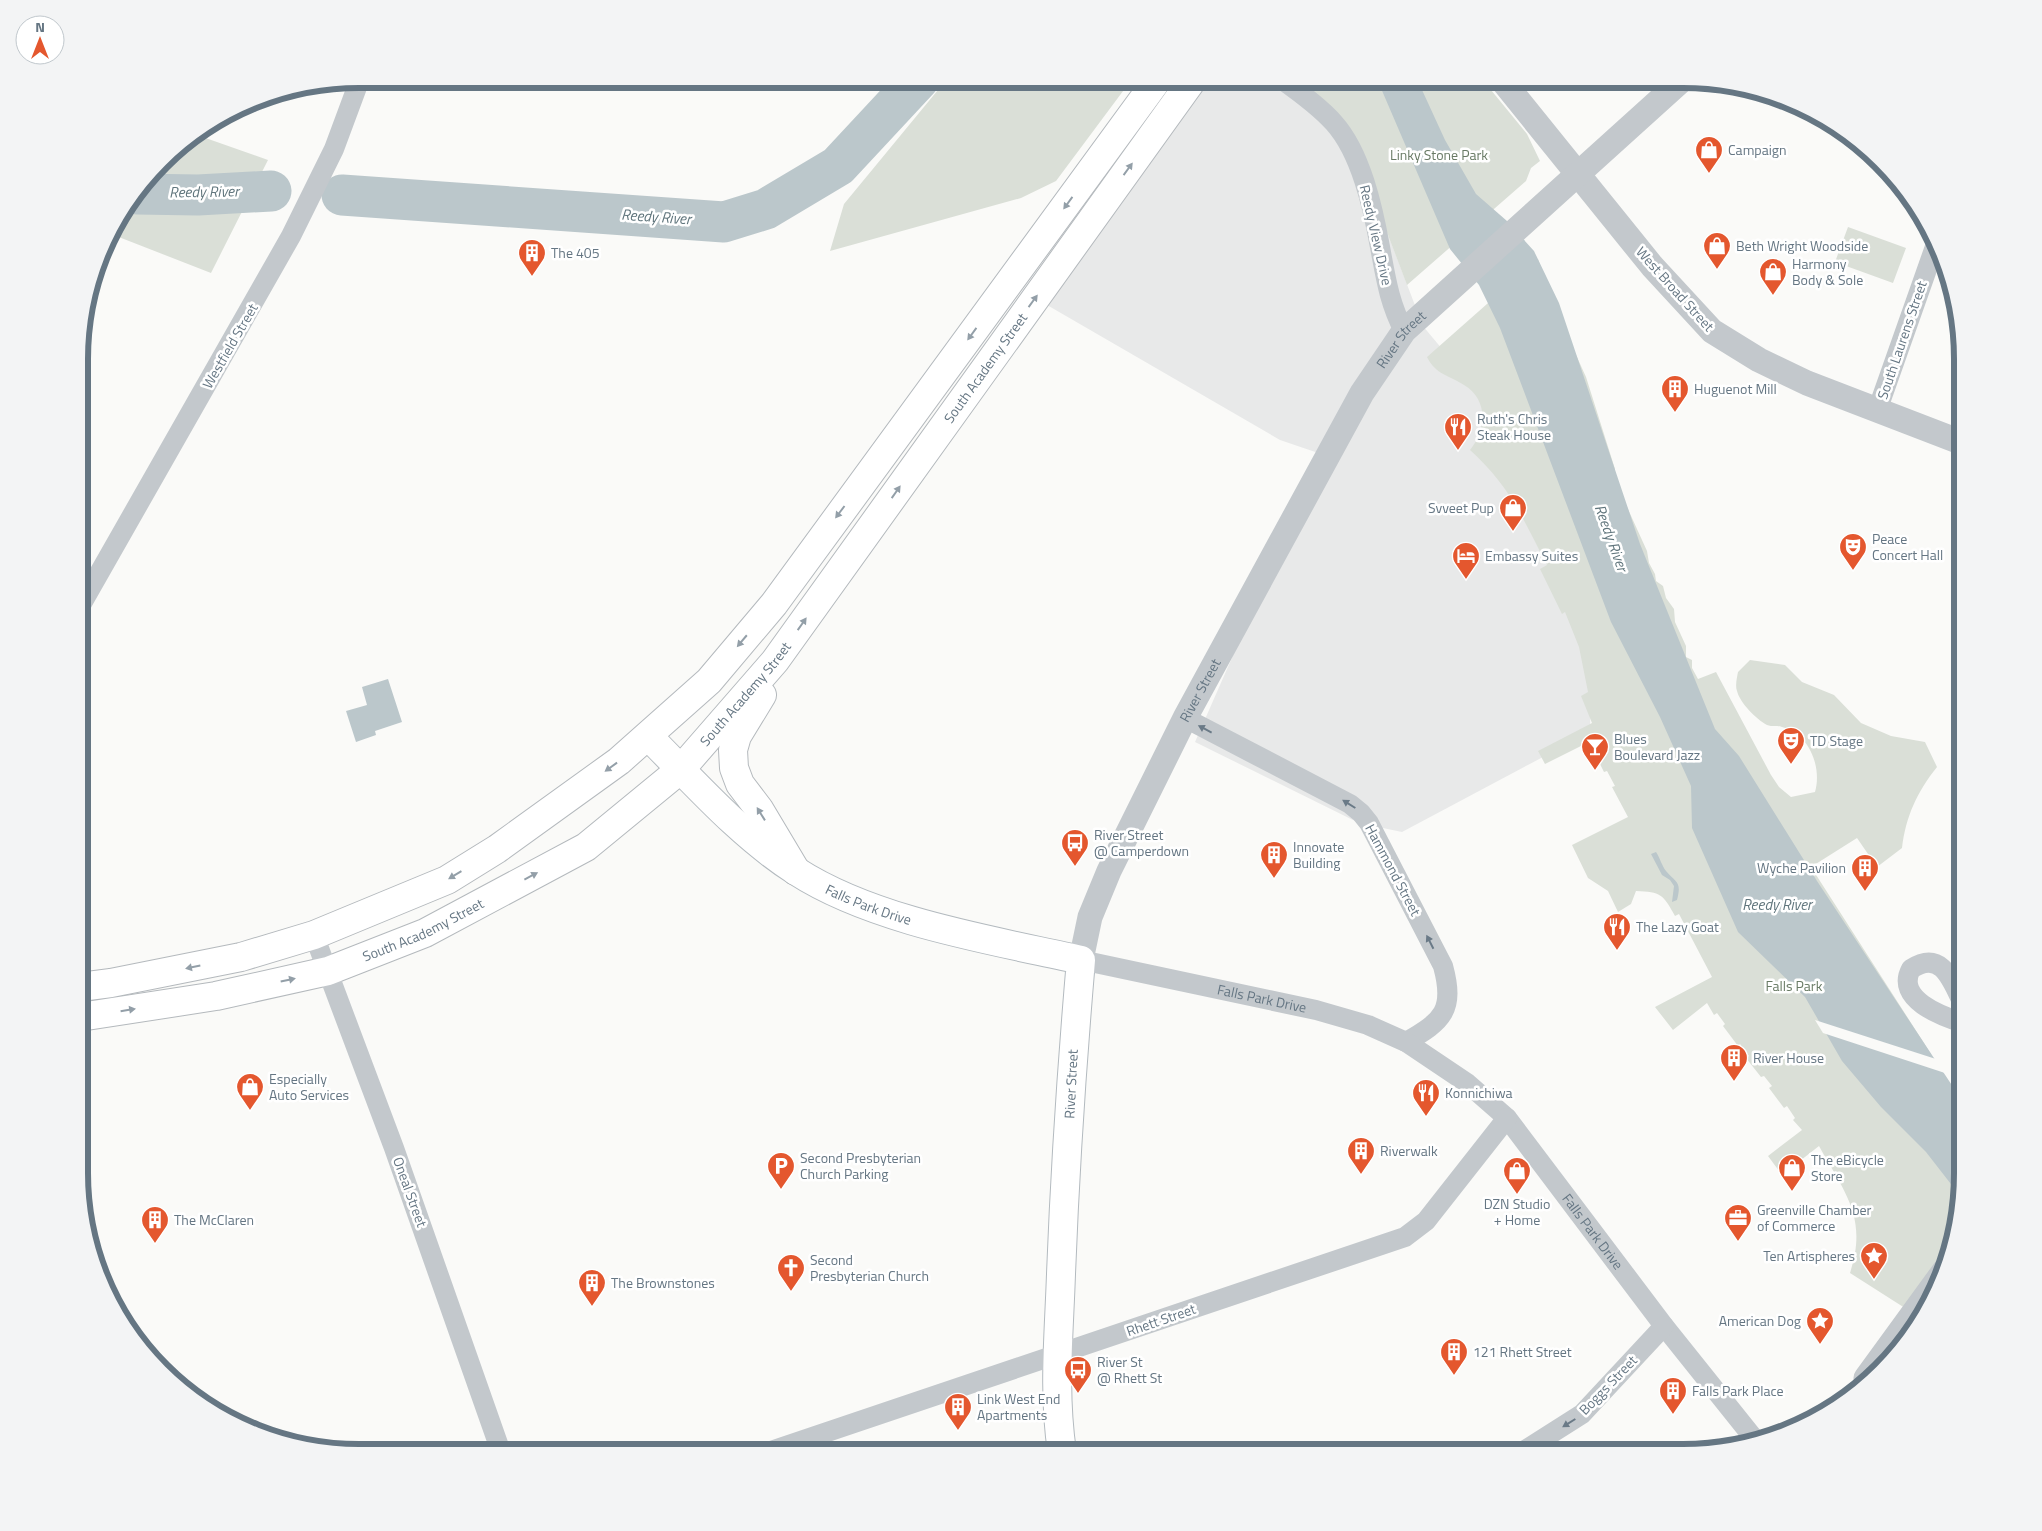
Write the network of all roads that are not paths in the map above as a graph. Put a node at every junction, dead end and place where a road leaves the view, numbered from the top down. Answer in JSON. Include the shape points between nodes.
{"nodes":[{"id":1,"x":357,"y":88,"type":"edge"},
{"id":2,"x":1151,"y":88,"type":"edge"},
{"id":3,"x":1187,"y":88,"type":"edge"},
{"id":4,"x":1294,"y":88,"type":"edge"},
{"id":5,"x":1508,"y":88,"type":"edge"},
{"id":6,"x":1673,"y":88,"type":"edge"},
{"id":7,"x":1578,"y":175,"type":"junction"},
{"id":8,"x":1933,"y":253,"type":"edge"},
{"id":9,"x":1404,"y":331,"type":"junction"},
{"id":10,"x":1877,"y":411,"type":"junction"},
{"id":11,"x":1954,"y":440,"type":"edge"},
{"id":12,"x":88,"y":592,"type":"edge"},
{"id":13,"x":775,"y":661,"type":"junction"},
{"id":14,"x":1185,"y":718,"type":"junction"},
{"id":15,"x":648,"y":736,"type":"junction"},
{"id":16,"x":681,"y":769,"type":"junction"},
{"id":17,"x":796,"y":871,"type":"junction"},
{"id":18,"x":314,"y":935,"type":"junction"},
{"id":19,"x":1081,"y":960,"type":"junction"},
{"id":20,"x":328,"y":971,"type":"junction"},
{"id":21,"x":88,"y":986,"type":"edge"},
{"id":22,"x":1954,"y":987,"type":"edge"},
{"id":23,"x":88,"y":1016,"type":"edge"},
{"id":24,"x":1954,"y":1020,"type":"edge"},
{"id":25,"x":1406,"y":1042,"type":"junction"},
{"id":26,"x":1507,"y":1118,"type":"junction"},
{"id":27,"x":1920,"y":1304,"type":"edge"},
{"id":28,"x":1664,"y":1326,"type":"junction"},
{"id":29,"x":1056,"y":1356,"type":"junction"},
{"id":30,"x":1882,"y":1356,"type":"edge"},
{"id":31,"x":1751,"y":1435,"type":"edge"},
{"id":32,"x":498,"y":1444,"type":"edge"},
{"id":33,"x":792,"y":1444,"type":"edge"},
{"id":34,"x":1061,"y":1444,"type":"edge"},
{"id":35,"x":1535,"y":1444,"type":"edge"}],
"edges":[{"from":1,"to":12,"type":"street","name":"Westfield Street","via":[[334,148],[291,236]]},
{"from":2,"to":15,"type":"main road","one_way":true,"via":[[774,604],[709,681]]},
{"from":13,"to":3,"type":"main road","name":"South Academy Street","one_way":true},
{"from":4,"to":9,"type":"street","name":"Reedy View Drive","via":[[1334,122],[1347,142],[1373,211],[1392,309]]},
{"from":5,"to":7,"type":"street","name":"West Broad Street"},
{"from":6,"to":7,"type":"street","name":"River Street"},
{"from":7,"to":9,"type":"street","name":"River Street"},
{"from":7,"to":10,"type":"street","name":"West Broad Street","via":[[1652,266],[1712,331],[1785,373]]},
{"from":8,"to":10,"type":"street","name":"South Laurens Street"},
{"from":9,"to":14,"type":"street","name":"River Street","via":[[1362,394]]},
{"from":10,"to":11,"type":"street","name":"West Broad Street"},
{"from":13,"to":16,"type":"main road","name":"South Academy Street"},
{"from":17,"to":13,"type":"main road","one_way":true,"via":[[740,784],[734,768],[733,750],[737,736],[758,704]]},
{"from":14,"to":19,"type":"street","name":"River Street","via":[[1109,871],[1090,917]]},
{"from":25,"to":14,"type":"street","name":"Hammond Street","one_way":true,"via":[[1431,1028],[1442,1015],[1449,987],[1443,966],[1362,812]]},
{"from":15,"to":16,"type":"main road","name":"Falls Park Drive"},
{"from":15,"to":18,"type":"main road","one_way":true,"via":[[554,810],[447,880]]},
{"from":16,"to":17,"type":"main road","name":"Falls Park Drive","via":[[746,834]]},
{"from":20,"to":16,"type":"main road","name":"South Academy Street","one_way":true,"via":[[425,933],[586,847]]},
{"from":17,"to":19,"type":"main road","name":"Falls Park Drive","via":[[867,904],[907,918]]},
{"from":18,"to":20,"type":"street","name":"Oneal Street"},
{"from":18,"to":21,"type":"main road","one_way":true,"via":[[241,957]]},
{"from":19,"to":25,"type":"street","name":"Falls Park Drive","via":[[1316,1010],[1368,1025]]},
{"from":19,"to":29,"type":"main road","name":"River Street"},
{"from":23,"to":20,"type":"main road","name":"South Academy Street","one_way":true,"via":[[216,996]]},
{"from":20,"to":32,"type":"street","name":"Oneal Street"},
{"from":22,"to":24,"type":"street","via":[[1946,972],[1930,962],[1911,969],[1907,980],[1912,995],[1922,1004]]},
{"from":25,"to":26,"type":"street","name":"Falls Park Drive","via":[[1467,1083]]},
{"from":26,"to":28,"type":"street","name":"Falls Park Drive"},
{"from":26,"to":29,"type":"street","name":"Rhett Street","via":[[1417,1230]]},
{"from":27,"to":30,"type":"street"},
{"from":28,"to":31,"type":"street","name":"Falls Park Drive"},
{"from":28,"to":35,"type":"street","name":"Boggs Street","one_way":true,"via":[[1582,1414]]},
{"from":29,"to":33,"type":"street","name":"Rhett Street"},
{"from":29,"to":34,"type":"main road","name":"River Street","via":[[1056,1414]]}]}
